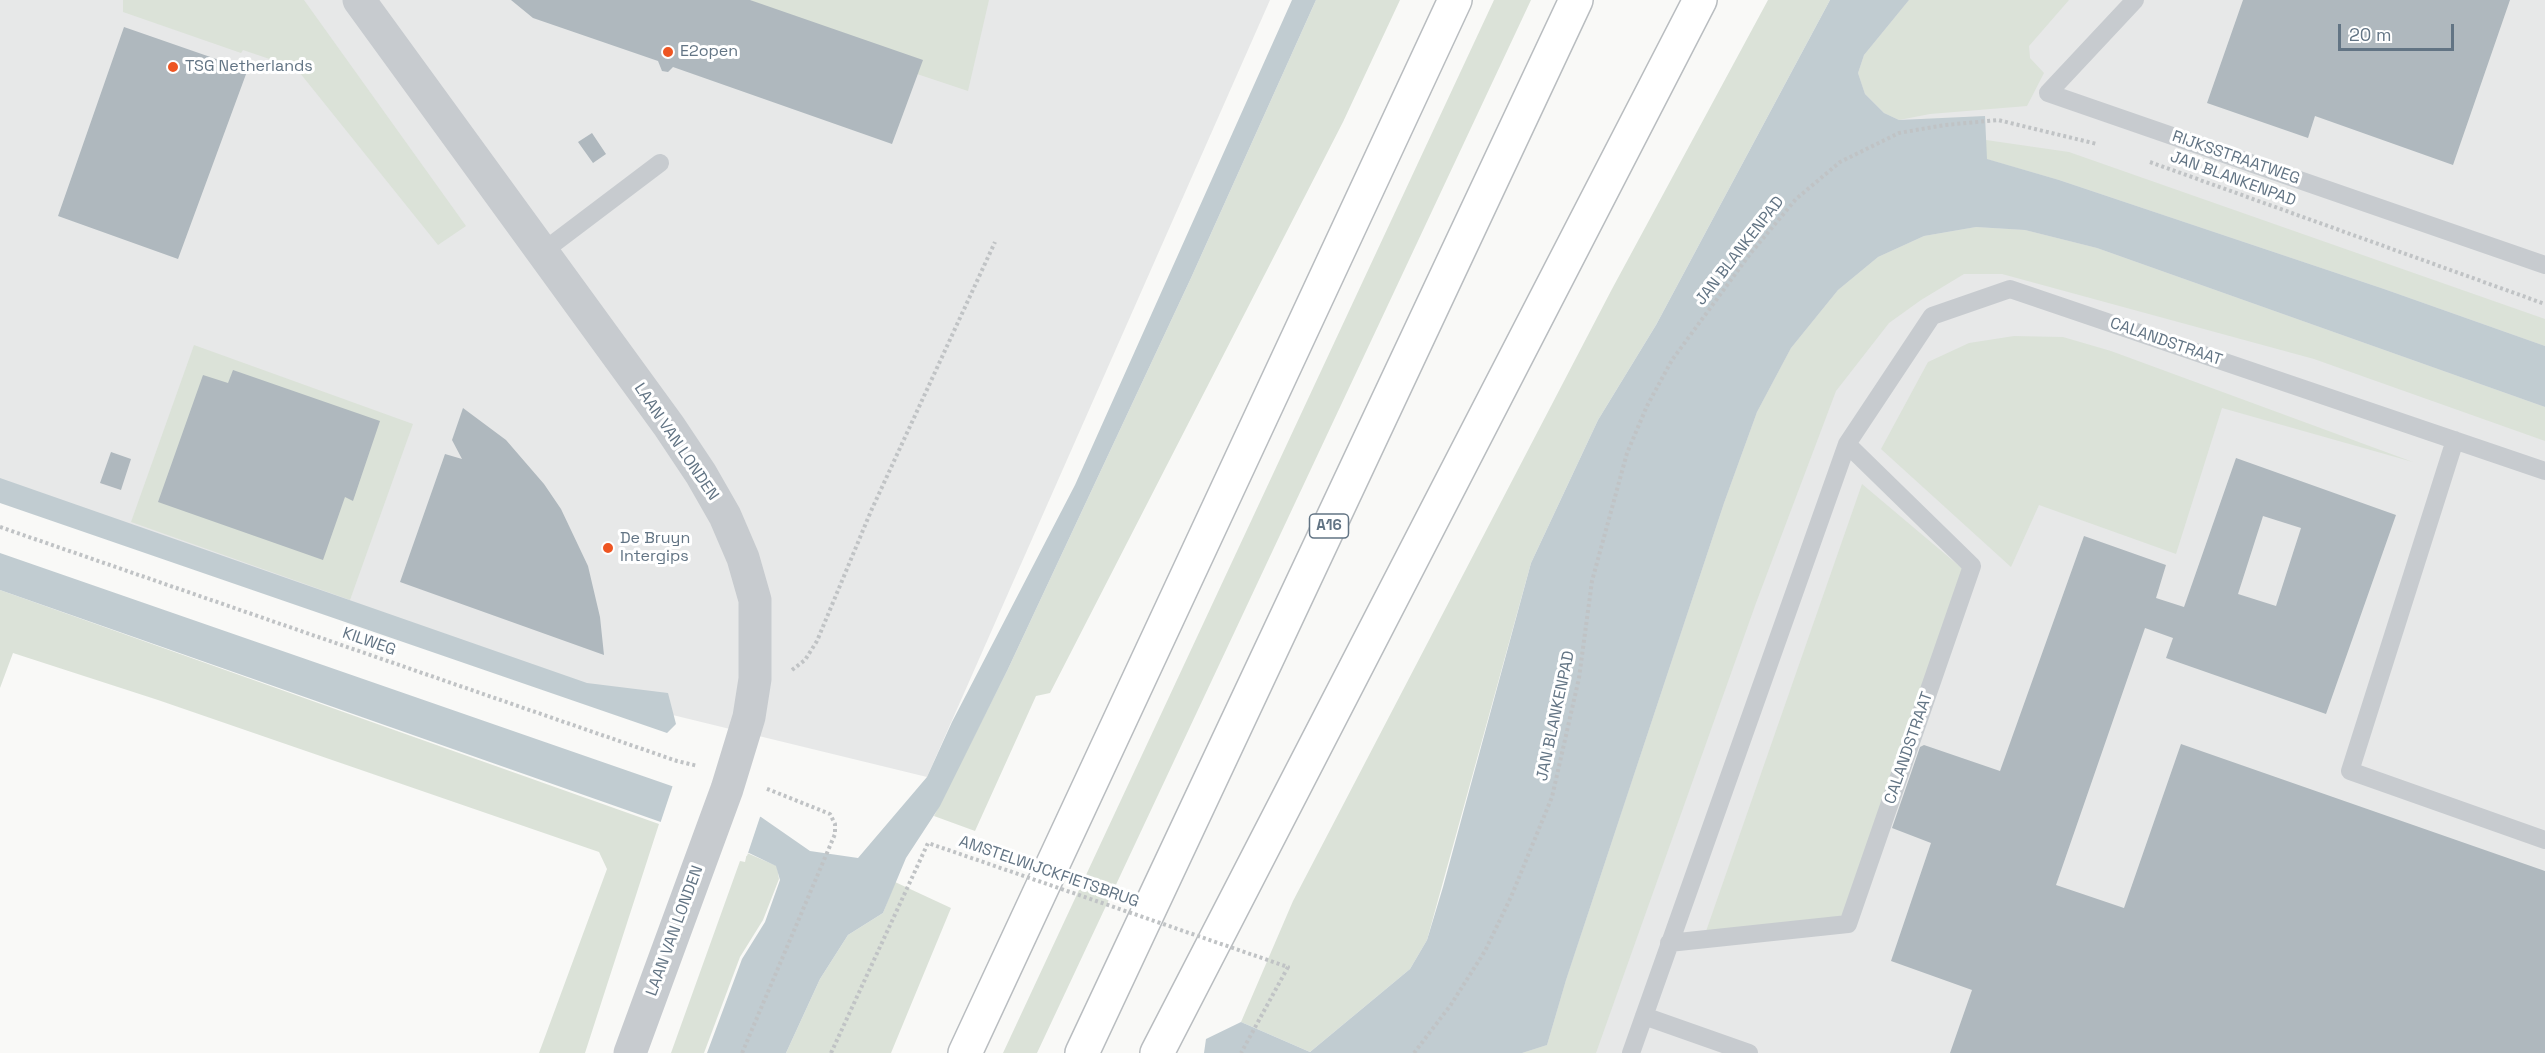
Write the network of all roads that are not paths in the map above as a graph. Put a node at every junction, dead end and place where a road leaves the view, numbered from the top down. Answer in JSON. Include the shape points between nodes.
{"nodes":[{"id":1,"x":359,"y":0,"type":"edge"},
{"id":2,"x":1455,"y":0,"type":"edge"},
{"id":3,"x":1576,"y":0,"type":"edge"},
{"id":4,"x":1700,"y":0,"type":"edge"},
{"id":5,"x":1705,"y":0,"type":"edge"},
{"id":6,"x":2135,"y":0,"type":"edge"},
{"id":7,"x":1684,"y":31,"type":"junction"},
{"id":8,"x":660,"y":163,"type":"dead end"},
{"id":9,"x":542,"y":253,"type":"junction"},
{"id":10,"x":2545,"y":265,"type":"edge"},
{"id":11,"x":2455,"y":440,"type":"junction"},
{"id":12,"x":1847,"y":444,"type":"junction"},
{"id":13,"x":2545,"y":471,"type":"edge"},
{"id":14,"x":2545,"y":840,"type":"edge"},
{"id":15,"x":1669,"y":943,"type":"junction"},
{"id":16,"x":1644,"y":1016,"type":"junction"},
{"id":17,"x":630,"y":1053,"type":"edge"},
{"id":18,"x":965,"y":1053,"type":"edge"},
{"id":19,"x":1082,"y":1053,"type":"edge"},
{"id":20,"x":1157,"y":1053,"type":"edge"},
{"id":21,"x":1631,"y":1053,"type":"edge"},
{"id":22,"x":1749,"y":1053,"type":"edge"}],
"edges":[{"from":1,"to":9,"type":"street","name":"LAAN VAN LONDEN"},
{"from":2,"to":18,"type":"highway"},
{"from":3,"to":19,"type":"highway","number":"A16"},
{"from":4,"to":7,"type":"highway"},
{"from":5,"to":7,"type":"highway"},
{"from":6,"to":10,"type":"lane","name":"RIJKSSTRAATWEG","via":[[2048,93]]},
{"from":7,"to":20,"type":"highway"},
{"from":8,"to":9,"type":"lane"},
{"from":9,"to":17,"type":"street","name":"LAAN VAN LONDEN","via":[[701,474],[725,516],[755,600],[755,680],[749,717],[715,777],[706,847]]},
{"from":11,"to":12,"type":"lane","name":"CALANDSTRAAT","via":[[2010,289],[1932,316]]},
{"from":11,"to":13,"type":"lane","name":"CALANDSTRAAT"},
{"from":11,"to":14,"type":"lane","via":[[2350,771]]},
{"from":12,"to":15,"type":"lane","name":"CALANDSTRAAT"},
{"from":12,"to":15,"type":"lane","name":"CALANDSTRAAT","via":[[1972,566],[1848,924]]},
{"from":15,"to":16,"type":"lane","name":"CALANDSTRAAT"},
{"from":16,"to":21,"type":"lane","name":"CALANDSTRAAT"},
{"from":16,"to":22,"type":"lane"}]}
